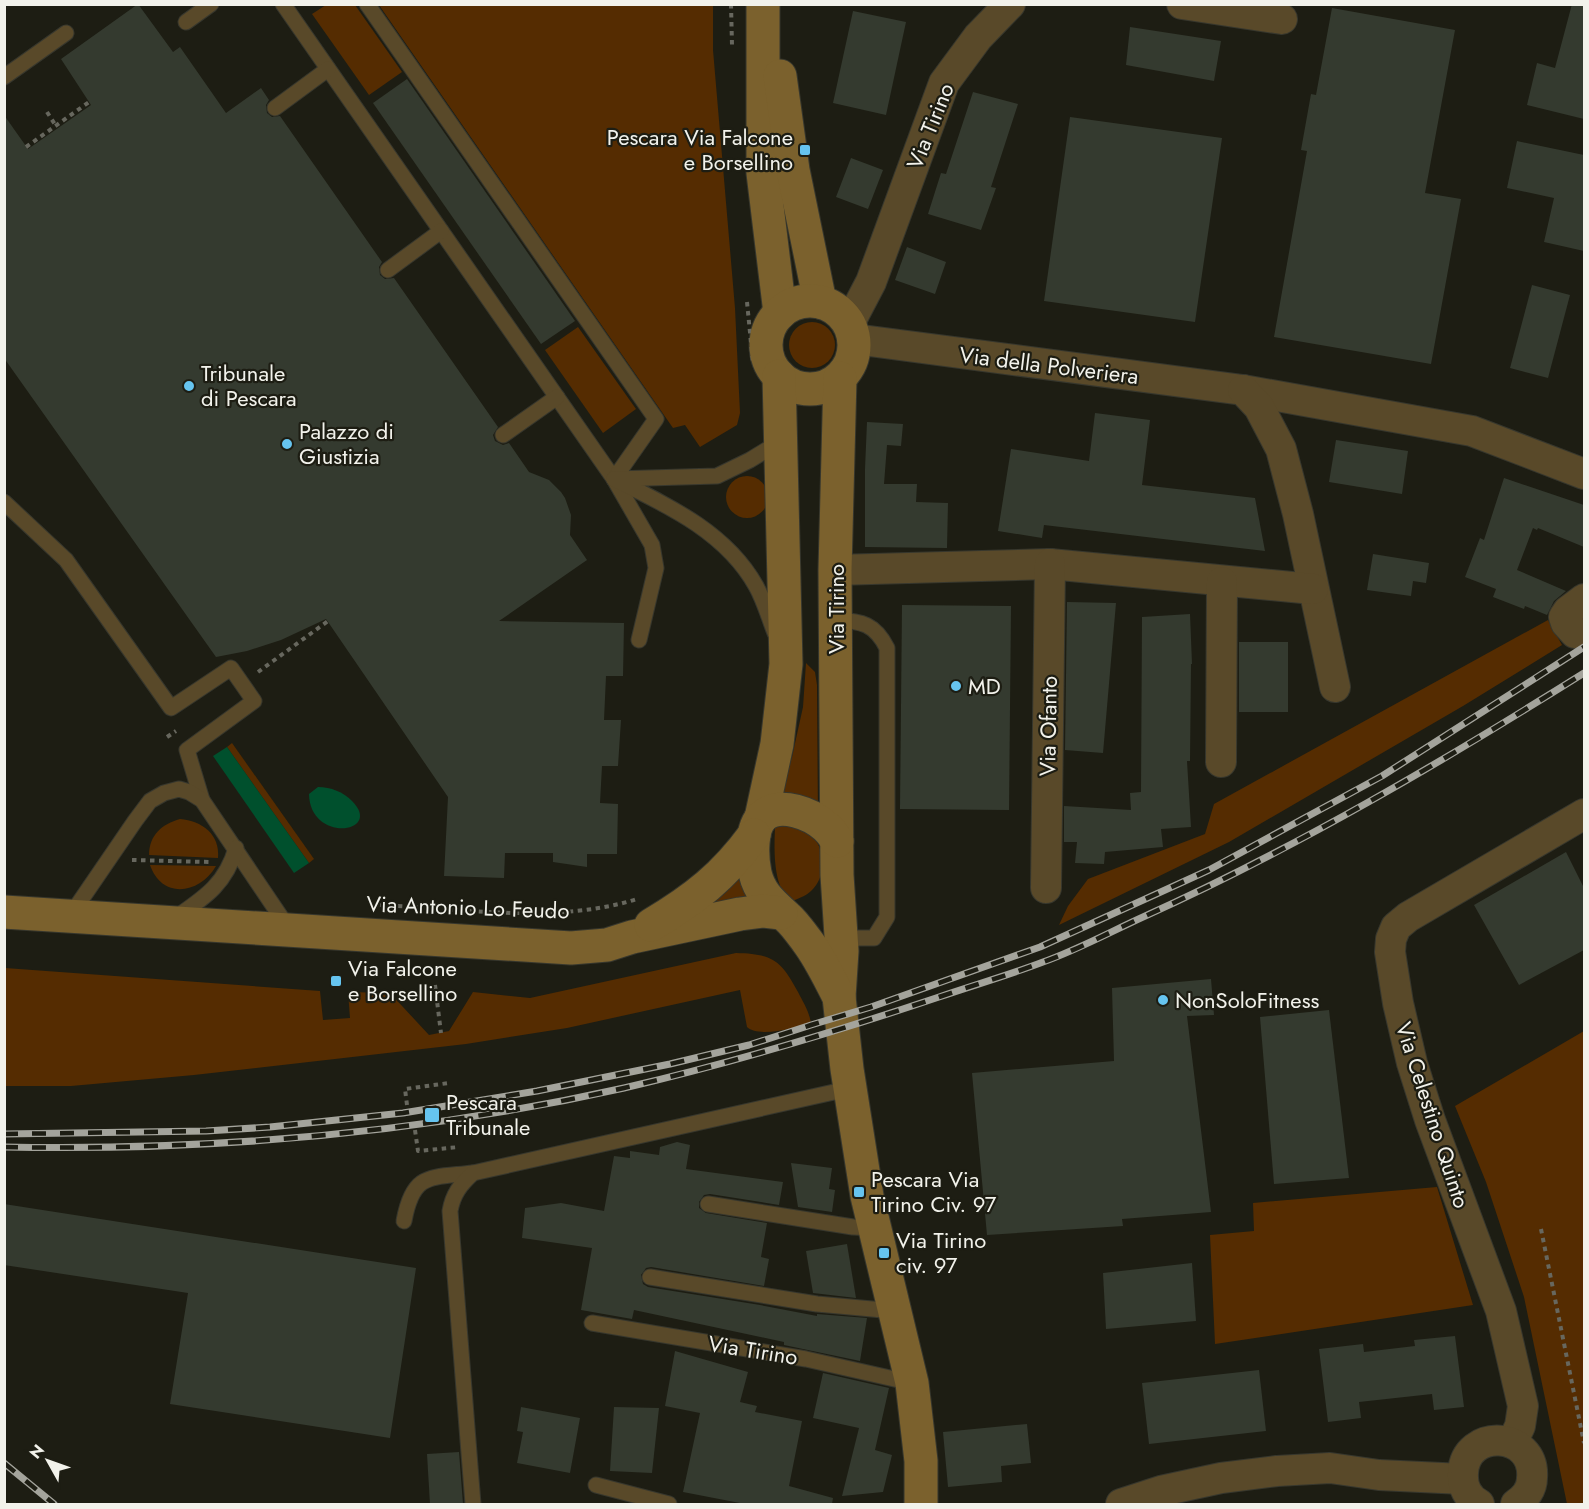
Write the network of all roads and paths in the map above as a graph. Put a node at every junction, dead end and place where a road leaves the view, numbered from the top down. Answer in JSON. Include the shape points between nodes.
{"nodes":[{"id":1,"x":211,"y":4,"type":"edge"},
{"id":2,"x":283,"y":4,"type":"edge"},
{"id":3,"x":367,"y":4,"type":"edge"},
{"id":4,"x":763,"y":4,"type":"edge"},
{"id":5,"x":770,"y":4,"type":"edge"},
{"id":6,"x":1010,"y":4,"type":"edge"},
{"id":7,"x":1182,"y":4,"type":"edge"},
{"id":8,"x":1282,"y":19,"type":"dead end"},
{"id":9,"x":186,"y":22,"type":"dead end"},
{"id":10,"x":66,"y":33,"type":"dead end"},
{"id":11,"x":328,"y":69,"type":"junction"},
{"id":12,"x":4,"y":77,"type":"edge"},
{"id":13,"x":89,"y":102,"type":"dead end"},
{"id":14,"x":275,"y":108,"type":"dead end"},
{"id":15,"x":47,"y":112,"type":"dead end"},
{"id":16,"x":56,"y":126,"type":"junction"},
{"id":17,"x":26,"y":147,"type":"dead end"},
{"id":18,"x":441,"y":231,"type":"junction"},
{"id":19,"x":388,"y":270,"type":"dead end"},
{"id":20,"x":820,"y":302,"type":"junction"},
{"id":21,"x":780,"y":313,"type":"junction"},
{"id":22,"x":856,"y":320,"type":"junction"},
{"id":23,"x":895,"y":345,"type":"junction"},
{"id":24,"x":779,"y":376,"type":"junction"},
{"id":25,"x":840,"y":378,"type":"junction"},
{"id":26,"x":1243,"y":390,"type":"junction"},
{"id":27,"x":557,"y":397,"type":"junction"},
{"id":28,"x":503,"y":435,"type":"dead end"},
{"id":29,"x":781,"y":441,"type":"junction"},
{"id":30,"x":1584,"y":474,"type":"edge"},
{"id":31,"x":614,"y":479,"type":"junction"},
{"id":32,"x":4,"y":502,"type":"edge"},
{"id":33,"x":1050,"y":564,"type":"junction"},
{"id":34,"x":835,"y":570,"type":"junction"},
{"id":35,"x":1222,"y":582,"type":"junction"},
{"id":36,"x":1313,"y":589,"type":"junction"},
{"id":37,"x":836,"y":620,"type":"junction"},
{"id":38,"x":328,"y":621,"type":"dead end"},
{"id":39,"x":639,"y":640,"type":"dead end"},
{"id":40,"x":276,"y":660,"type":"dead end"},
{"id":41,"x":786,"y":663,"type":"junction"},
{"id":42,"x":1335,"y":687,"type":"dead end"},
{"id":43,"x":1221,"y":762,"type":"dead end"},
{"id":44,"x":202,"y":800,"type":"junction"},
{"id":45,"x":1584,"y":814,"type":"edge"},
{"id":46,"x":758,"y":826,"type":"junction"},
{"id":47,"x":837,"y":841,"type":"junction"},
{"id":48,"x":236,"y":848,"type":"junction"},
{"id":49,"x":149,"y":859,"type":"dead end"},
{"id":50,"x":232,"y":863,"type":"junction"},
{"id":51,"x":837,"y":875,"type":"junction"},
{"id":52,"x":1046,"y":888,"type":"dead end"},
{"id":53,"x":642,"y":897,"type":"dead end"},
{"id":54,"x":372,"y":904,"type":"dead end"},
{"id":55,"x":4,"y":912,"type":"edge"},
{"id":56,"x":784,"y":914,"type":"junction"},
{"id":57,"x":70,"y":916,"type":"junction"},
{"id":58,"x":168,"y":923,"type":"junction"},
{"id":59,"x":290,"y":931,"type":"junction"},
{"id":60,"x":632,"y":937,"type":"junction"},
{"id":61,"x":842,"y":951,"type":"junction"},
{"id":62,"x":435,"y":985,"type":"dead end"},
{"id":63,"x":839,"y":997,"type":"junction"},
{"id":64,"x":441,"y":1033,"type":"dead end"},
{"id":65,"x":449,"y":1083,"type":"dead end"},
{"id":66,"x":851,"y":1094,"type":"junction"},
{"id":67,"x":407,"y":1106,"type":"dead end"},
{"id":68,"x":415,"y":1130,"type":"dead end"},
{"id":69,"x":459,"y":1147,"type":"dead end"},
{"id":70,"x":473,"y":1173,"type":"junction"},
{"id":71,"x":708,"y":1204,"type":"dead end"},
{"id":72,"x":404,"y":1221,"type":"dead end"},
{"id":73,"x":874,"y":1228,"type":"junction"},
{"id":74,"x":1541,"y":1229,"type":"dead end"},
{"id":75,"x":650,"y":1277,"type":"dead end"},
{"id":76,"x":894,"y":1311,"type":"junction"},
{"id":77,"x":592,"y":1323,"type":"dead end"},
{"id":78,"x":912,"y":1383,"type":"junction"},
{"id":79,"x":1512,"y":1443,"type":"junction"},
{"id":80,"x":1584,"y":1443,"type":"edge"},
{"id":81,"x":1463,"y":1479,"type":"junction"},
{"id":82,"x":596,"y":1485,"type":"dead end"},
{"id":83,"x":1529,"y":1500,"type":"edge"},
{"id":84,"x":473,"y":1504,"type":"edge"},
{"id":85,"x":669,"y":1504,"type":"edge"},
{"id":86,"x":921,"y":1504,"type":"edge"},
{"id":87,"x":1121,"y":1504,"type":"edge"},
{"id":88,"x":1479,"y":1504,"type":"edge"}],
"edges":[{"from":1,"to":9,"type":"lane"},
{"from":2,"to":11,"type":"lane"},
{"from":3,"to":31,"type":"lane","via":[[656,419]]},
{"from":4,"to":21,"type":"street","via":[[763,173]]},
{"from":5,"to":20,"type":"street","via":[[793,170]]},
{"from":6,"to":22,"type":"street","name":"Via Tirino","via":[[978,37],[944,83]]},
{"from":7,"to":8,"type":"street"},
{"from":10,"to":12,"type":"lane"},
{"from":11,"to":14,"type":"lane"},
{"from":11,"to":18,"type":"lane"},
{"from":13,"to":16,"type":"path"},
{"from":15,"to":16,"type":"path"},
{"from":16,"to":17,"type":"path"},
{"from":18,"to":19,"type":"lane"},
{"from":18,"to":27,"type":"lane"},
{"from":20,"to":21,"type":"street","via":[[799,303]]},
{"from":20,"to":22,"type":"street"},
{"from":21,"to":24,"type":"street","via":[[766,338],[766,352]]},
{"from":22,"to":23,"type":"street","name":"Via della Polveriera"},
{"from":22,"to":23,"type":"street","via":[[865,314],[875,332]]},
{"from":22,"to":25,"type":"street","via":[[854,353]]},
{"from":23,"to":26,"type":"street","name":"Via della Polveriera"},
{"from":24,"to":25,"type":"street","via":[[809,389]]},
{"from":24,"to":29,"type":"street"},
{"from":25,"to":34,"type":"street","name":"Via Tirino"},
{"from":26,"to":30,"type":"street","name":"Via della Polveriera","via":[[1472,431]]},
{"from":26,"to":36,"type":"street","via":[[1259,406],[1281,449]]},
{"from":27,"to":28,"type":"lane"},
{"from":27,"to":31,"type":"lane"},
{"from":29,"to":31,"type":"lane","via":[[717,476]]},
{"from":29,"to":41,"type":"street"},
{"from":31,"to":39,"type":"lane","via":[[652,545],[656,568]]},
{"from":31,"to":41,"type":"lane","via":[[668,505],[716,537],[739,560],[757,587]]},
{"from":32,"to":44,"type":"lane","via":[[66,560],[171,708],[231,668],[254,701],[187,750]]},
{"from":33,"to":34,"type":"street"},
{"from":33,"to":35,"type":"street"},
{"from":33,"to":52,"type":"street","name":"Via Ofanto"},
{"from":34,"to":37,"type":"street","name":"Via Tirino"},
{"from":35,"to":36,"type":"street"},
{"from":35,"to":43,"type":"street"},
{"from":36,"to":42,"type":"street"},
{"from":37,"to":47,"type":"street","name":"Via Tirino"},
{"from":37,"to":61,"type":"lane","via":[[855,620],[868,626],[887,648],[888,909],[884,925],[874,938],[856,938]]},
{"from":38,"to":40,"type":"path"},
{"from":41,"to":46,"type":"street","via":[[777,744]]},
{"from":44,"to":48,"type":"lane"},
{"from":44,"to":57,"type":"lane","via":[[179,789],[150,801]]},
{"from":45,"to":79,"type":"street","name":"Via Celestino Quinto","via":[[1408,917],[1390,939],[1398,1004],[1412,1063],[1501,1311],[1523,1406]]},
{"from":46,"to":47,"type":"street","via":[[774,810],[797,812],[820,822]]},
{"from":46,"to":56,"type":"street","via":[[755,873],[766,898]]},
{"from":46,"to":60,"type":"street","name":"Via Antonio Lo Feudo","via":[[735,860],[711,884]]},
{"from":47,"to":51,"type":"street"},
{"from":48,"to":50,"type":"lane"},
{"from":48,"to":59,"type":"lane"},
{"from":49,"to":50,"type":"path"},
{"from":50,"to":58,"type":"lane","via":[[209,893]]},
{"from":51,"to":56,"type":"street","via":[[814,908],[799,915]]},
{"from":51,"to":61,"type":"street"},
{"from":53,"to":54,"type":"path","name":"Via Antonio Lo Feudo","via":[[602,908],[553,912]]},
{"from":55,"to":57,"type":"street","name":"Via Antonio Lo Feudo"},
{"from":56,"to":60,"type":"street","name":"Via Antonio Lo Feudo","via":[[740,914]]},
{"from":56,"to":63,"type":"street","via":[[814,952]]},
{"from":57,"to":58,"type":"street","name":"Via Antonio Lo Feudo"},
{"from":58,"to":59,"type":"street","name":"Via Antonio Lo Feudo"},
{"from":59,"to":60,"type":"street","name":"Via Antonio Lo Feudo","via":[[570,948],[607,945]]},
{"from":61,"to":63,"type":"street"},
{"from":62,"to":64,"type":"path"},
{"from":63,"to":66,"type":"street"},
{"from":65,"to":67,"type":"path","via":[[405,1089]]},
{"from":66,"to":70,"type":"lane","via":[[834,1092]]},
{"from":66,"to":73,"type":"street"},
{"from":68,"to":69,"type":"path","via":[[418,1151]]},
{"from":70,"to":72,"type":"lane","via":[[423,1180],[407,1204]]},
{"from":70,"to":84,"type":"lane","via":[[460,1185],[450,1211]]},
{"from":71,"to":73,"type":"lane"},
{"from":73,"to":76,"type":"street"},
{"from":74,"to":80,"type":"path"},
{"from":75,"to":76,"type":"lane","via":[[817,1304]]},
{"from":76,"to":78,"type":"street"},
{"from":77,"to":78,"type":"lane","name":"Via Tirino","via":[[807,1359]]},
{"from":78,"to":86,"type":"street","via":[[921,1461]]},
{"from":79,"to":81,"type":"street","via":[[1488,1441],[1474,1449],[1465,1463]]},
{"from":79,"to":83,"type":"street","via":[[1529,1459],[1533,1475]]},
{"from":81,"to":87,"type":"street","via":[[1330,1468],[1277,1471],[1221,1478]]},
{"from":81,"to":88,"type":"street","via":[[1469,1496]]},
{"from":82,"to":85,"type":"lane"}]}
